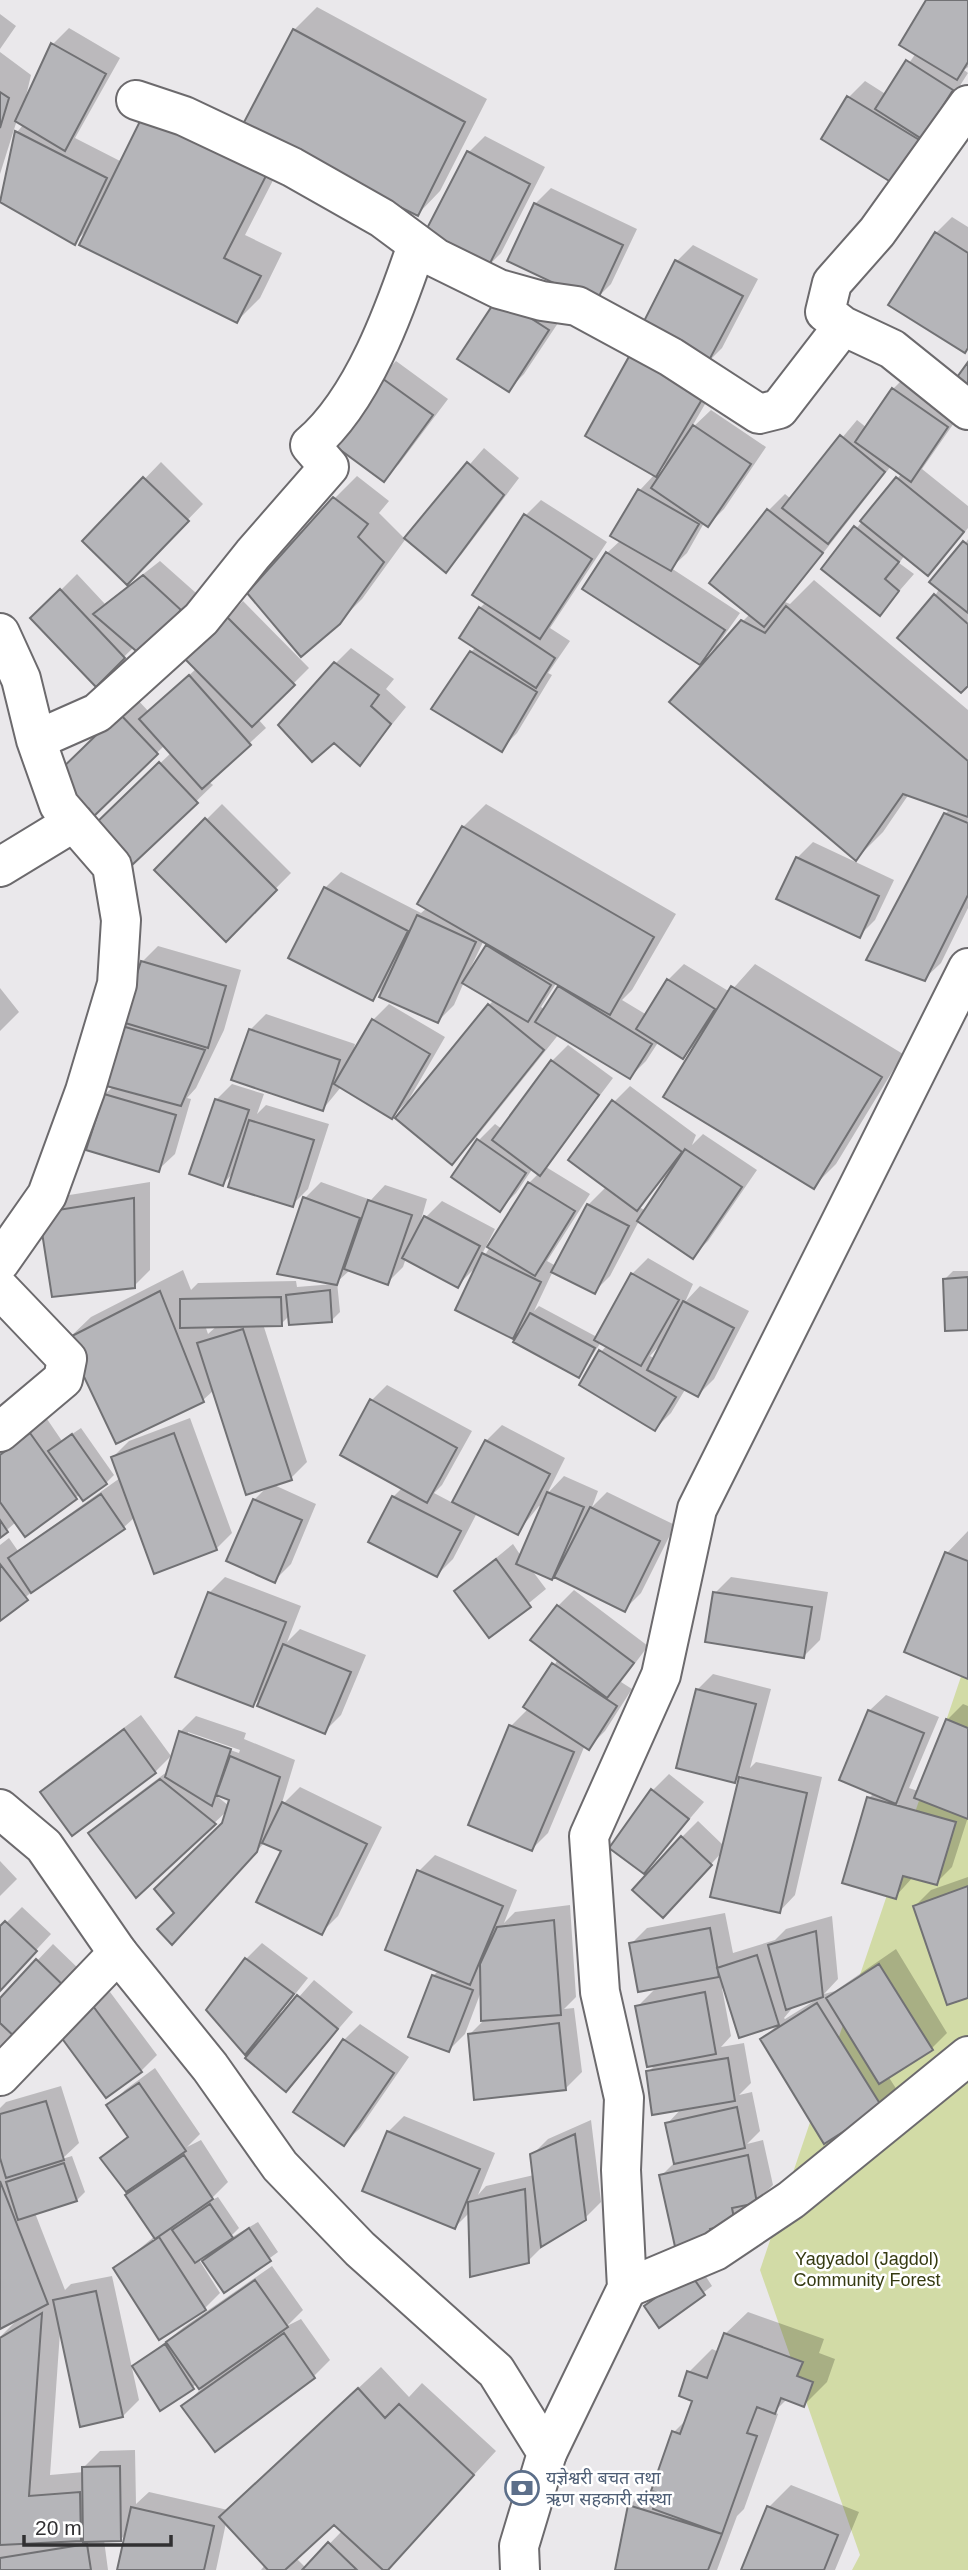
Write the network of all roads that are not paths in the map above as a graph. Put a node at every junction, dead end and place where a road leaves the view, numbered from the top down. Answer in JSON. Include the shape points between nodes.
{"nodes":[{"id":1,"x":136,"y":100,"type":"dead end"},
{"id":2,"x":968,"y":105,"type":"edge"},
{"id":3,"x":417,"y":245,"type":"junction"},
{"id":4,"x":843,"y":326,"type":"junction"},
{"id":5,"x":968,"y":410,"type":"edge"},
{"id":6,"x":0,"y":633,"type":"edge"},
{"id":7,"x":36,"y":740,"type":"junction"},
{"id":8,"x":74,"y":822,"type":"junction"},
{"id":9,"x":0,"y":867,"type":"edge"},
{"id":10,"x":968,"y":968,"type":"edge"},
{"id":11,"x":0,"y":1262,"type":"edge"},
{"id":12,"x":0,"y":1289,"type":"edge"},
{"id":13,"x":0,"y":1432,"type":"edge"},
{"id":14,"x":0,"y":1809,"type":"edge"},
{"id":15,"x":118,"y":1952,"type":"junction"},
{"id":16,"x":968,"y":2056,"type":"edge"},
{"id":17,"x":0,"y":2076,"type":"edge"},
{"id":18,"x":627,"y":2288,"type":"junction"},
{"id":19,"x":547,"y":2453,"type":"junction"},
{"id":20,"x":514,"y":2562,"type":"edge"}],
"edges":[{"from":1,"to":3,"type":"street","via":[[184,116],[292,167],[382,218]]},
{"from":2,"to":4,"type":"street","via":[[877,232],[832,283],[825,312]]},
{"from":3,"to":4,"type":"street","via":[[499,289],[577,306],[671,357],[759,414],[779,409]]},
{"from":3,"to":7,"type":"street","via":[[396,308],[361,375],[331,427],[310,445],[329,467],[201,619],[97,713]]},
{"from":4,"to":5,"type":"street","via":[[892,349]]},
{"from":6,"to":7,"type":"street","via":[[21,679]]},
{"from":7,"to":8,"type":"street","via":[[58,805]]},
{"from":8,"to":9,"type":"street"},
{"from":8,"to":11,"type":"street","via":[[112,866],[121,920],[117,984],[47,1195]]},
{"from":10,"to":18,"type":"street","via":[[697,1509],[661,1675],[589,1836],[600,1992],[624,2098],[621,2170]]},
{"from":12,"to":13,"type":"street","via":[[67,1359],[63,1379]]},
{"from":14,"to":15,"type":"street","via":[[44,1846]]},
{"from":15,"to":17,"type":"street"},
{"from":15,"to":19,"type":"street","via":[[210,2067],[280,2166],[360,2249],[496,2371]]},
{"from":16,"to":18,"type":"street","via":[[791,2200],[715,2251]]},
{"from":18,"to":19,"type":"street"},
{"from":19,"to":20,"type":"street"}]}
